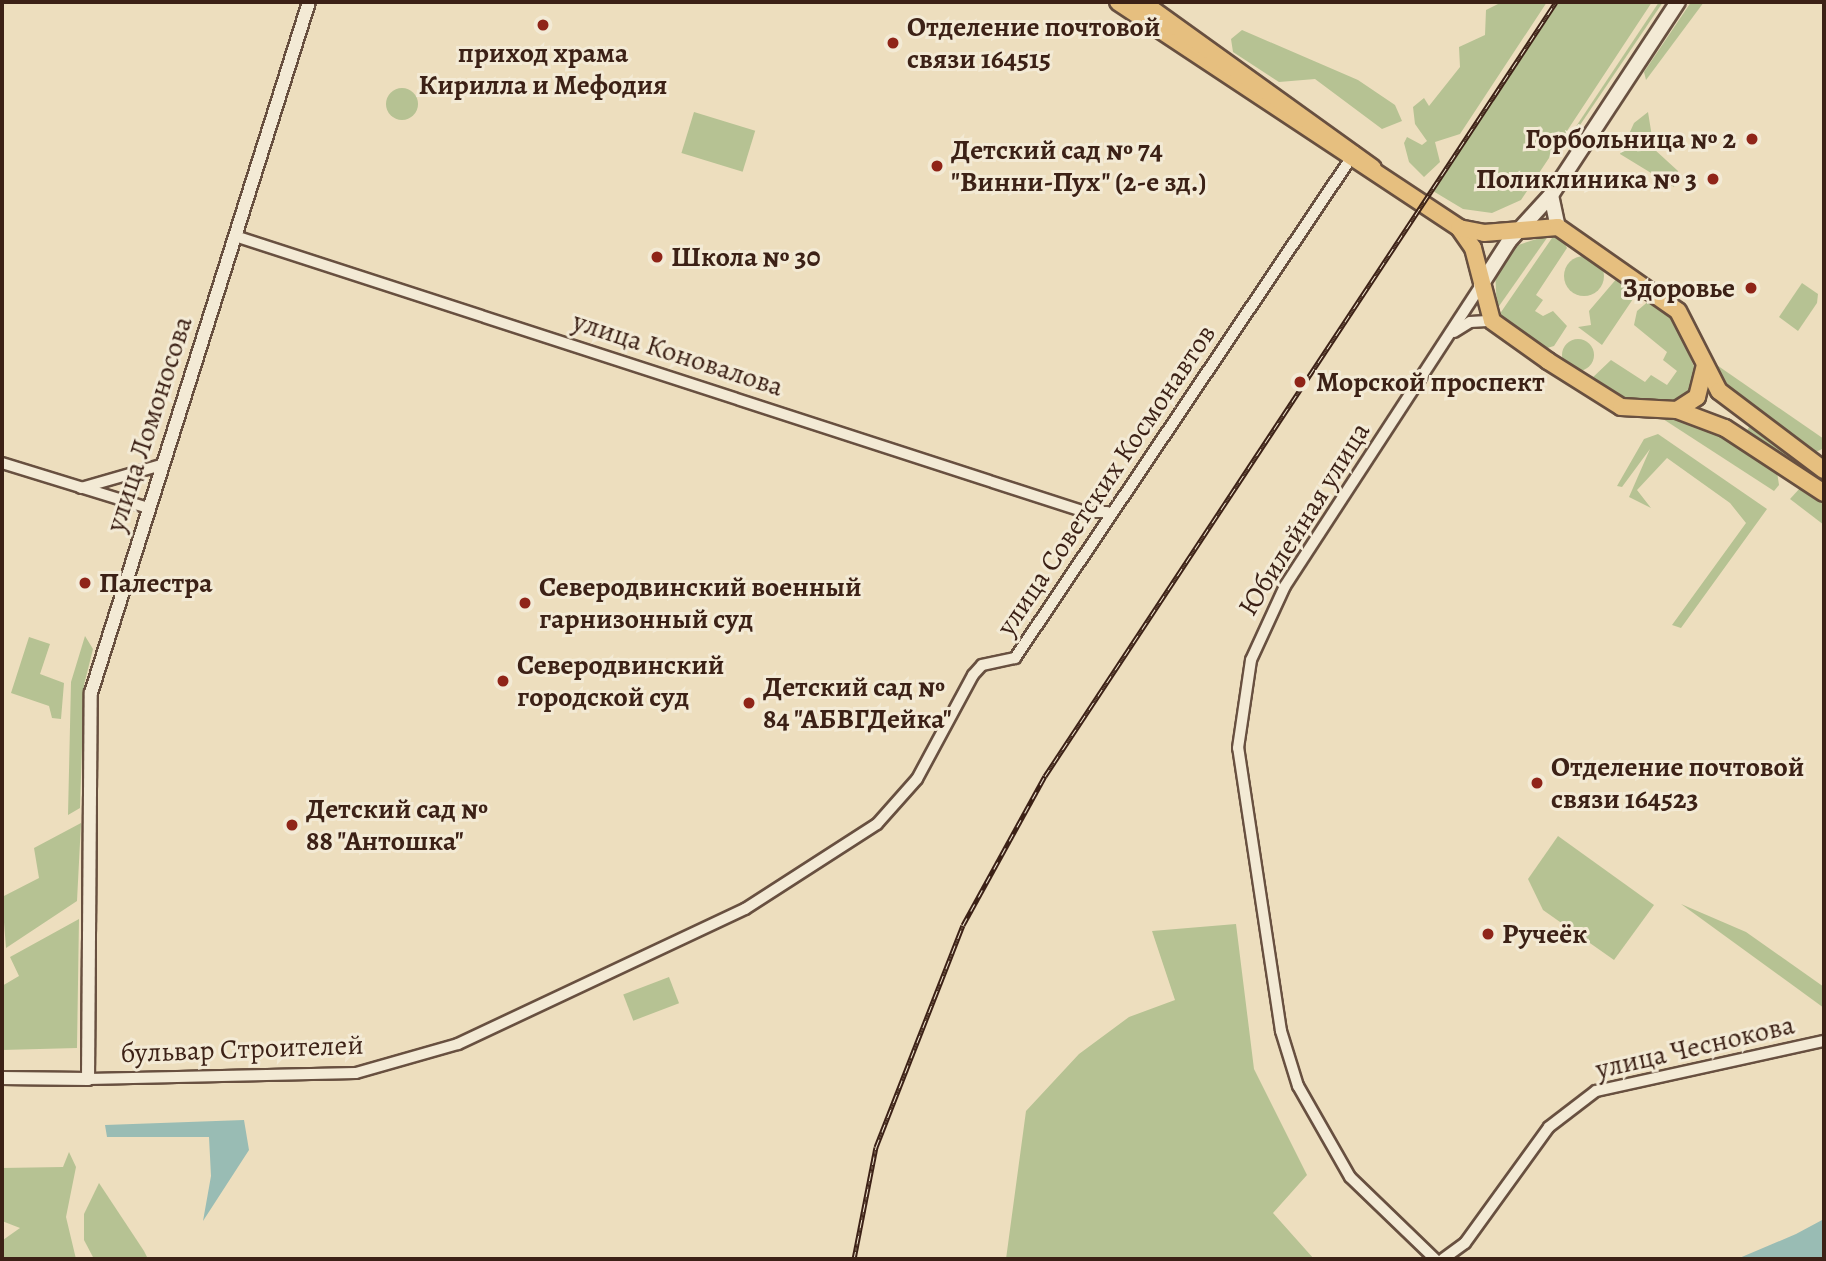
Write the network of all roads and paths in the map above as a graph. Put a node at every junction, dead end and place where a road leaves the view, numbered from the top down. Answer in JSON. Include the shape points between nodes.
{"nodes":[{"id":1,"x":307,"y":2,"type":"edge"},
{"id":2,"x":1118,"y":2,"type":"edge"},
{"id":3,"x":1143,"y":2,"type":"edge"},
{"id":4,"x":1678,"y":2,"type":"edge"},
{"id":5,"x":1352,"y":155,"type":"junction"},
{"id":6,"x":1551,"y":195,"type":"junction"},
{"id":7,"x":1524,"y":227,"type":"junction"},
{"id":8,"x":1558,"y":227,"type":"junction"},
{"id":9,"x":1459,"y":229,"type":"junction"},
{"id":10,"x":235,"y":236,"type":"junction"},
{"id":11,"x":1481,"y":285,"type":"junction"},
{"id":12,"x":1492,"y":321,"type":"junction"},
{"id":13,"x":1451,"y":334,"type":"junction"},
{"id":14,"x":1704,"y":366,"type":"junction"},
{"id":15,"x":1677,"y":410,"type":"junction"},
{"id":16,"x":1749,"y":418,"type":"junction"},
{"id":17,"x":1738,"y":434,"type":"junction"},
{"id":18,"x":2,"y":463,"type":"edge"},
{"id":19,"x":161,"y":465,"type":"junction"},
{"id":20,"x":1824,"y":470,"type":"edge"},
{"id":21,"x":81,"y":488,"type":"junction"},
{"id":22,"x":1824,"y":493,"type":"edge"},
{"id":23,"x":148,"y":508,"type":"junction"},
{"id":24,"x":1107,"y":512,"type":"junction"},
{"id":25,"x":745,"y":909,"type":"joint"},
{"id":26,"x":1824,"y":1041,"type":"edge"},
{"id":27,"x":2,"y":1079,"type":"edge"},
{"id":28,"x":88,"y":1079,"type":"junction"},
{"id":29,"x":1435,"y":1259,"type":"edge"},
{"id":30,"x":1443,"y":1259,"type":"edge"}],
"edges":[{"from":1,"to":10,"type":"street","name":"улица Ломоносова"},
{"from":2,"to":5,"type":"main road"},
{"from":3,"to":5,"type":"main road"},
{"from":4,"to":6,"type":"main road","name":"Юбилейная улица"},
{"from":5,"to":9,"type":"main road"},
{"from":5,"to":24,"type":"street","name":"улица Советских Космонавтов"},
{"from":6,"to":7,"type":"main road","name":"Юбилейная улица"},
{"from":6,"to":8,"type":"main road"},
{"from":7,"to":8,"type":"main road"},
{"from":7,"to":9,"type":"main road","via":[[1484,233]]},
{"from":7,"to":11,"type":"main road","name":"Юбилейная улица"},
{"from":8,"to":14,"type":"main road","via":[[1678,311]]},
{"from":9,"to":11,"type":"main road","via":[[1473,248]]},
{"from":10,"to":19,"type":"street","name":"улица Ломоносова"},
{"from":10,"to":24,"type":"street","name":"улица Коновалова","via":[[1085,512]]},
{"from":11,"to":12,"type":"main road"},
{"from":11,"to":13,"type":"street","name":"Юбилейная улица"},
{"from":12,"to":13,"type":"street","via":[[1470,321]]},
{"from":12,"to":15,"type":"main road","via":[[1610,403]]},
{"from":13,"to":29,"type":"street","name":"Юбилейная улица","via":[[1285,586],[1251,660],[1238,748],[1281,1031],[1298,1086],[1350,1177]]},
{"from":14,"to":15,"type":"main road","via":[[1697,397]]},
{"from":14,"to":16,"type":"main road","via":[[1719,391]]},
{"from":15,"to":17,"type":"main road"},
{"from":16,"to":17,"type":"main road"},
{"from":16,"to":20,"type":"main road"},
{"from":17,"to":22,"type":"main road"},
{"from":18,"to":21,"type":"street"},
{"from":19,"to":21,"type":"street"},
{"from":19,"to":23,"type":"street","name":"улица Ломоносова"},
{"from":21,"to":23,"type":"street"},
{"from":23,"to":28,"type":"street","name":"улица Ломоносова","via":[[91,693]]},
{"from":24,"to":25,"type":"street","name":"улица Советских Космонавтов","via":[[1015,658],[982,665],[973,675],[917,779],[877,824]]},
{"from":25,"to":28,"type":"street","name":"бульвар Строителей","via":[[458,1044],[373,1070]]},
{"from":26,"to":30,"type":"street","name":"улица Чеснокова","via":[[1595,1091],[1549,1127],[1465,1243]]},
{"from":27,"to":28,"type":"street","name":"бульвар Строителей"}]}
